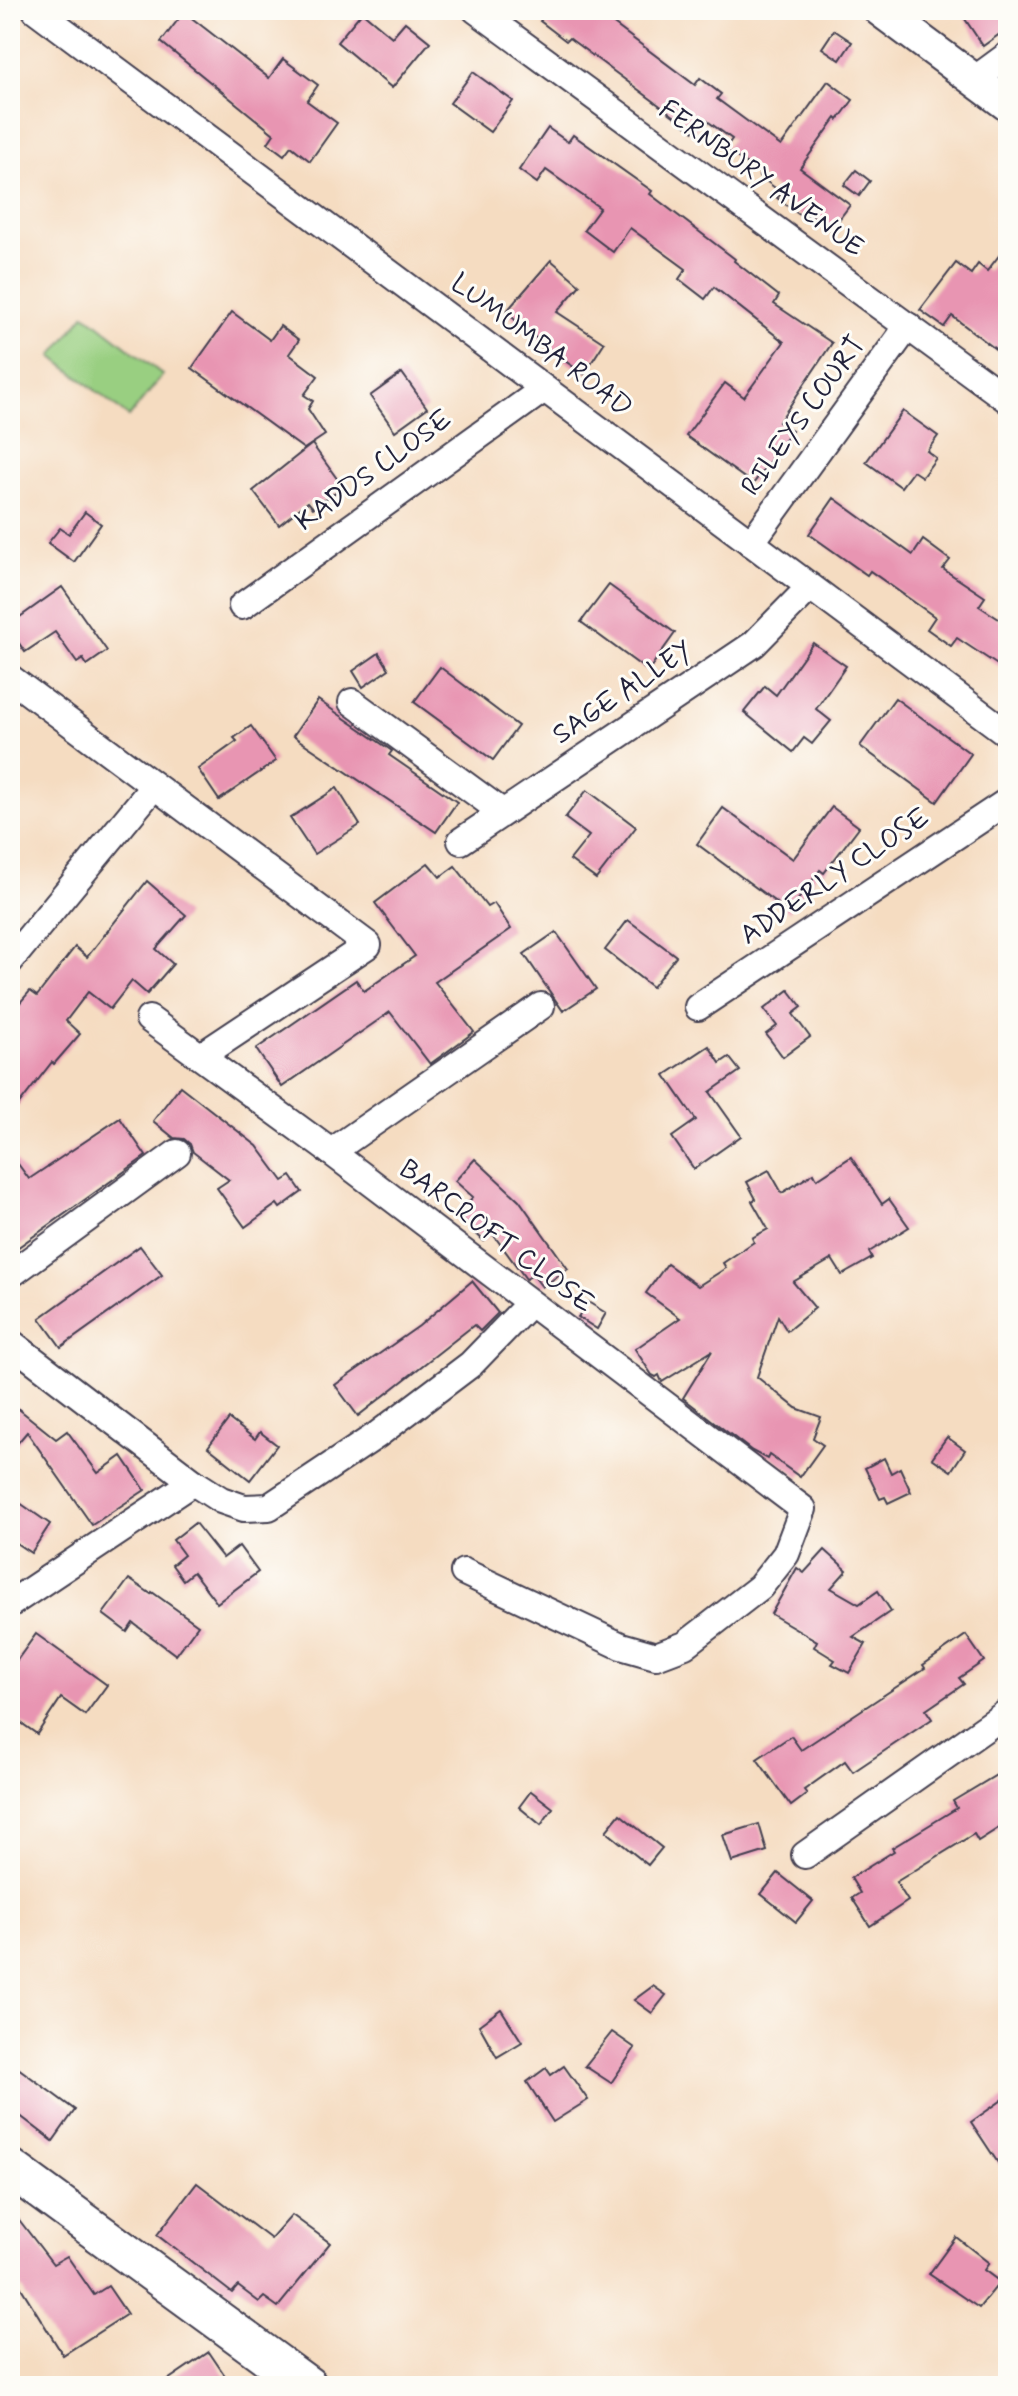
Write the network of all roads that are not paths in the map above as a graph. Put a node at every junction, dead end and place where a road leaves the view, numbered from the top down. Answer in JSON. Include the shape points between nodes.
{"nodes":[{"id":1,"x":36,"y":10,"type":"edge"},
{"id":2,"x":476,"y":10,"type":"edge"},
{"id":3,"x":880,"y":10,"type":"edge"},
{"id":4,"x":1008,"y":55,"type":"edge"},
{"id":5,"x":974,"y":80,"type":"junction"},
{"id":6,"x":1008,"y":105,"type":"edge"},
{"id":7,"x":908,"y":326,"type":"junction"},
{"id":8,"x":544,"y":389,"type":"junction"},
{"id":9,"x":1008,"y":400,"type":"edge"},
{"id":10,"x":751,"y":543,"type":"junction"},
{"id":11,"x":810,"y":587,"type":"junction"},
{"id":12,"x":242,"y":606,"type":"dead end"},
{"id":13,"x":10,"y":678,"type":"edge"},
{"id":14,"x":352,"y":702,"type":"dead end"},
{"id":15,"x":1008,"y":734,"type":"edge"},
{"id":16,"x":154,"y":786,"type":"junction"},
{"id":17,"x":1008,"y":801,"type":"edge"},
{"id":18,"x":502,"y":812,"type":"junction"},
{"id":19,"x":461,"y":841,"type":"dead end"},
{"id":20,"x":10,"y":961,"type":"edge"},
{"id":21,"x":541,"y":1006,"type":"dead end"},
{"id":22,"x":698,"y":1007,"type":"dead end"},
{"id":23,"x":149,"y":1019,"type":"dead end"},
{"id":24,"x":201,"y":1056,"type":"junction"},
{"id":25,"x":331,"y":1152,"type":"junction"},
{"id":26,"x":177,"y":1153,"type":"dead end"},
{"id":27,"x":10,"y":1275,"type":"edge"},
{"id":28,"x":530,"y":1303,"type":"junction"},
{"id":29,"x":10,"y":1342,"type":"edge"},
{"id":30,"x":193,"y":1482,"type":"junction"},
{"id":31,"x":464,"y":1572,"type":"dead end"},
{"id":32,"x":10,"y":1604,"type":"edge"},
{"id":33,"x":1008,"y":1712,"type":"edge"},
{"id":34,"x":805,"y":1855,"type":"dead end"},
{"id":35,"x":10,"y":2168,"type":"edge"},
{"id":36,"x":292,"y":2382,"type":"edge"}],
"edges":[{"from":1,"to":8,"type":"street","name":"LUMUMBA ROAD"},
{"from":2,"to":7,"type":"street","name":"FERNBURY AVENUE"},
{"from":3,"to":5,"type":"street"},
{"from":4,"to":5,"type":"street"},
{"from":5,"to":6,"type":"street"},
{"from":7,"to":9,"type":"street","name":"FERNBURY AVENUE"},
{"from":7,"to":10,"type":"street","name":"RILEYS COURT"},
{"from":8,"to":10,"type":"street","name":"LUMUMBA ROAD"},
{"from":8,"to":12,"type":"street","name":"KADDS CLOSE"},
{"from":10,"to":11,"type":"street","name":"LUMUMBA ROAD"},
{"from":11,"to":15,"type":"street","name":"LUMUMBA ROAD"},
{"from":11,"to":18,"type":"street","name":"SAGE ALLEY","via":[[754,644]]},
{"from":13,"to":16,"type":"street"},
{"from":14,"to":18,"type":"street"},
{"from":16,"to":20,"type":"street"},
{"from":16,"to":24,"type":"street","via":[[368,945]]},
{"from":17,"to":22,"type":"street","name":"ADDERLY CLOSE"},
{"from":18,"to":19,"type":"street","name":"SAGE ALLEY"},
{"from":21,"to":25,"type":"street"},
{"from":23,"to":24,"type":"street","name":"BARCROFT CLOSE"},
{"from":24,"to":25,"type":"street","name":"BARCROFT CLOSE"},
{"from":25,"to":28,"type":"street","name":"BARCROFT CLOSE"},
{"from":26,"to":27,"type":"street"},
{"from":28,"to":30,"type":"street","via":[[471,1364],[269,1507],[244,1508]]},
{"from":28,"to":31,"type":"street","name":"BARCROFT CLOSE","via":[[803,1509],[786,1554],[760,1587],[685,1645],[656,1656],[621,1646]]},
{"from":29,"to":30,"type":"street"},
{"from":30,"to":32,"type":"street"},
{"from":33,"to":34,"type":"street"},
{"from":35,"to":36,"type":"main road"}]}
